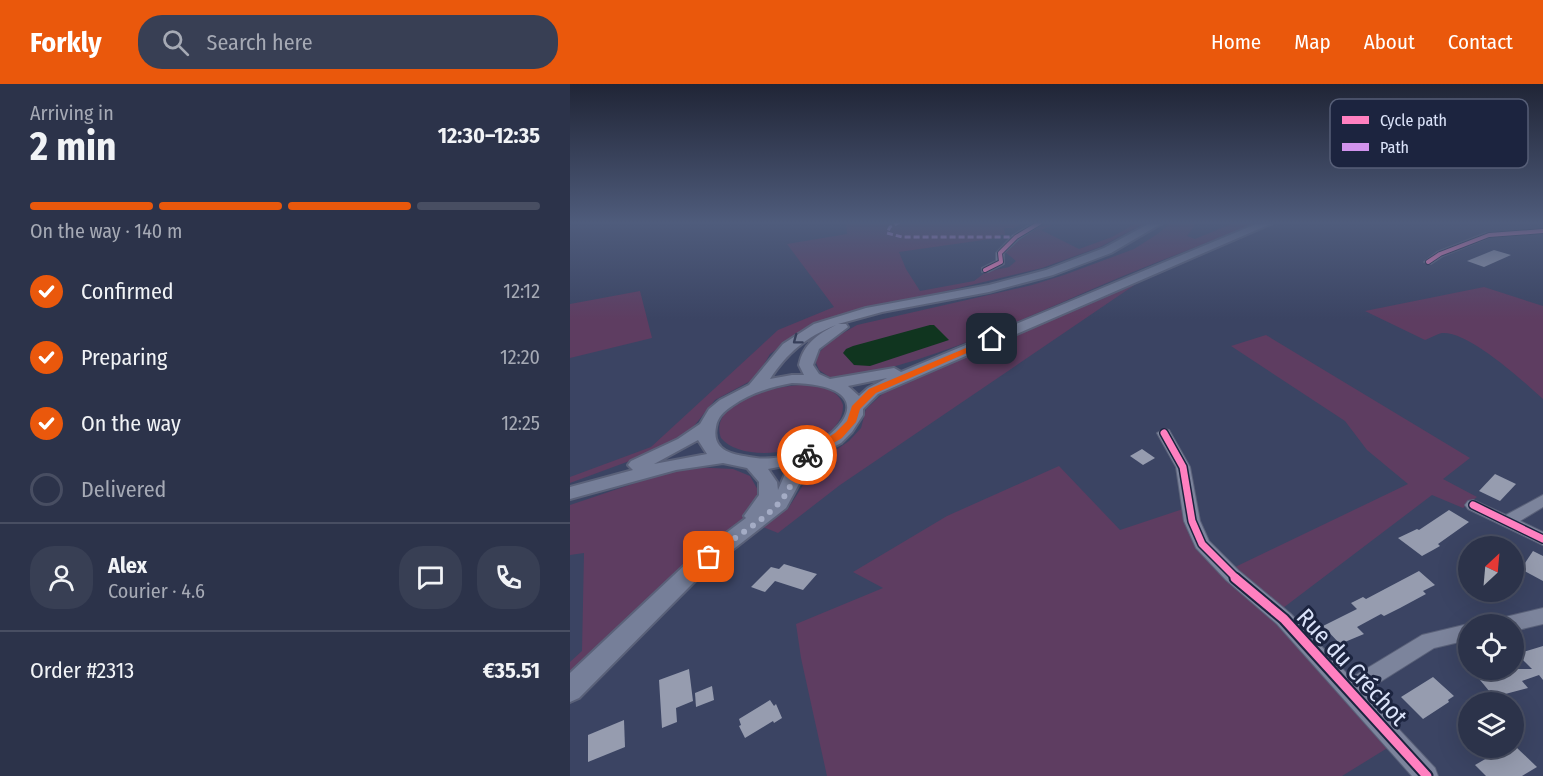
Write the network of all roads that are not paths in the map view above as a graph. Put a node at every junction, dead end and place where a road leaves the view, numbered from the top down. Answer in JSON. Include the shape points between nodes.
{"nodes":[{"id":1,"x":1000,"y":254,"type":"edge"},
{"id":2,"x":1096,"y":254,"type":"edge"},
{"id":3,"x":1193,"y":254,"type":"edge"},
{"id":4,"x":1440,"y":254,"type":"edge"},
{"id":5,"x":1428,"y":262,"type":"dead end"},
{"id":6,"x":985,"y":270,"type":"dead end"},
{"id":7,"x":932,"y":300,"type":"junction"},
{"id":8,"x":958,"y":353,"type":"junction"},
{"id":9,"x":826,"y":381,"type":"junction"},
{"id":10,"x":755,"y":388,"type":"junction"},
{"id":11,"x":856,"y":408,"type":"junction"},
{"id":12,"x":707,"y":426,"type":"junction"},
{"id":13,"x":1164,"y":434,"type":"dead end"},
{"id":14,"x":808,"y":453,"type":"junction"},
{"id":15,"x":724,"y":457,"type":"junction"},
{"id":16,"x":751,"y":462,"type":"junction"},
{"id":17,"x":575,"y":491,"type":"edge"},
{"id":18,"x":1543,"y":500,"type":"edge"},
{"id":19,"x":1473,"y":505,"type":"dead end"},
{"id":20,"x":1508,"y":521,"type":"junction"},
{"id":21,"x":735,"y":537,"type":"junction"},
{"id":22,"x":1543,"y":539,"type":"edge"},
{"id":23,"x":1543,"y":616,"type":"edge"},
{"id":24,"x":1524,"y":620,"type":"edge"},
{"id":25,"x":1458,"y":635,"type":"edge"},
{"id":26,"x":1350,"y":689,"type":"junction"},
{"id":27,"x":570,"y":690,"type":"edge"},
{"id":28,"x":1427,"y":776,"type":"edge"}],
"edges":[{"from":1,"to":6,"type":"street","via":[[1000,262]]},
{"from":2,"to":7,"type":"main road","via":[[1009,283]]},
{"from":3,"to":8,"type":"main road"},
{"from":4,"to":5,"type":"street"},
{"from":7,"to":9,"type":"main road","via":[[855,321],[820,340],[809,352],[806,365]]},
{"from":7,"to":10,"type":"main road","one_way":true,"via":[[859,314],[813,330],[781,354]]},
{"from":8,"to":9,"type":"main road","via":[[864,380]]},
{"from":8,"to":11,"type":"main road","via":[[880,387]]},
{"from":9,"to":10,"type":"main road","via":[[792,379]]},
{"from":9,"to":11,"type":"main road","via":[[850,393]]},
{"from":10,"to":12,"type":"main road","via":[[729,401]]},
{"from":11,"to":14,"type":"main road","via":[[851,422],[839,435]]},
{"from":12,"to":15,"type":"main road","via":[[706,441]]},
{"from":12,"to":17,"type":"main road","via":[[670,451]]},
{"from":13,"to":26,"type":"street","name":"Rue du Créchot","via":[[1183,467],[1192,521],[1202,544],[1284,619]]},
{"from":14,"to":16,"type":"main road","via":[[774,462]]},
{"from":14,"to":21,"type":"main road","via":[[779,503]]},
{"from":15,"to":16,"type":"main road"},
{"from":15,"to":17,"type":"main road","via":[[675,464]]},
{"from":16,"to":21,"type":"main road","via":[[768,480],[769,494]]},
{"from":18,"to":20,"type":"street"},
{"from":19,"to":20,"type":"street"},
{"from":20,"to":22,"type":"street"},
{"from":21,"to":27,"type":"main road","via":[[696,567]]},
{"from":23,"to":24,"type":"street"},
{"from":25,"to":26,"type":"street","via":[[1429,641]]},
{"from":26,"to":28,"type":"street","name":"Rue du Créchot"}]}
